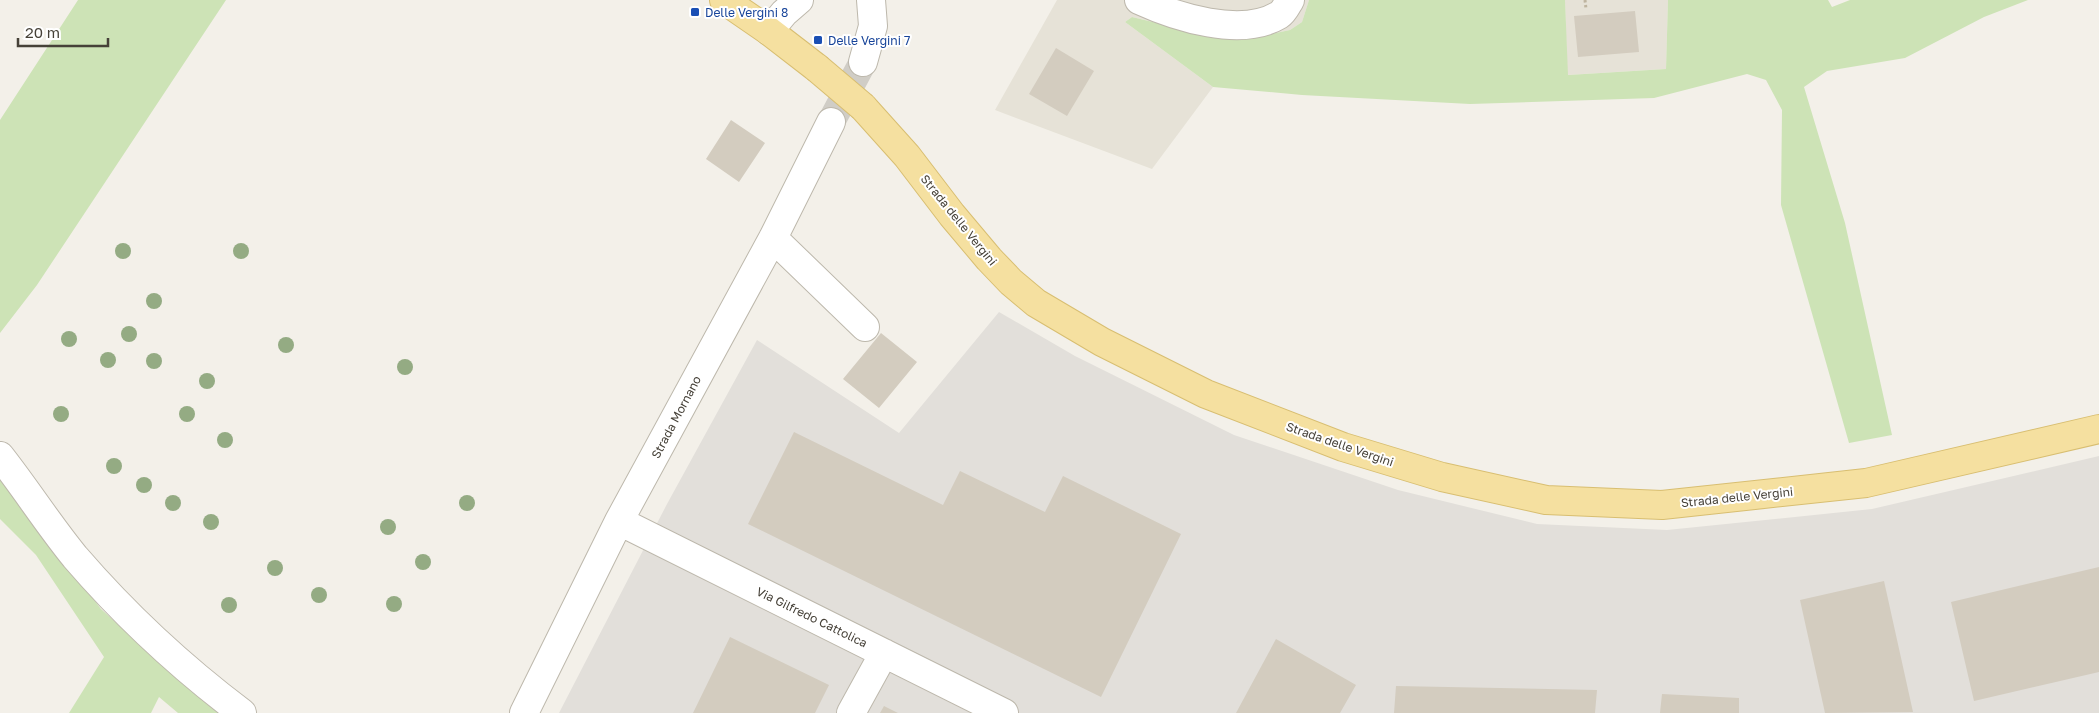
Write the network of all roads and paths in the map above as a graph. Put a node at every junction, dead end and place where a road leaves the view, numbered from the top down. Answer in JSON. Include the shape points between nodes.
{"nodes":[{"id":1,"x":724,"y":0,"type":"edge"},
{"id":2,"x":799,"y":0,"type":"edge"},
{"id":3,"x":870,"y":0,"type":"edge"},
{"id":4,"x":1139,"y":0,"type":"edge"},
{"id":5,"x":1290,"y":0,"type":"edge"},
{"id":6,"x":1585,"y":0,"type":"edge"},
{"id":7,"x":1586,"y":9,"type":"dead end"},
{"id":8,"x":769,"y":31,"type":"junction"},
{"id":9,"x":863,"y":62,"type":"tunnel mouth"},
{"id":10,"x":831,"y":122,"type":"tunnel mouth"},
{"id":11,"x":773,"y":238,"type":"junction"},
{"id":12,"x":864,"y":327,"type":"dead end"},
{"id":13,"x":2099,"y":429,"type":"edge"},
{"id":14,"x":0,"y":456,"type":"edge"},
{"id":15,"x":620,"y":521,"type":"junction"},
{"id":16,"x":884,"y":653,"type":"junction"},
{"id":17,"x":242,"y":713,"type":"edge"},
{"id":18,"x":524,"y":713,"type":"edge"},
{"id":19,"x":852,"y":713,"type":"edge"},
{"id":20,"x":1004,"y":713,"type":"edge"}],
"edges":[{"from":1,"to":8,"type":"main road","name":"Strada delle Vergini"},
{"from":2,"to":8,"type":"street"},
{"from":3,"to":9,"type":"street","via":[[872,26]]},
{"from":4,"to":5,"type":"street","via":[[1211,24],[1259,24],[1281,14]]},
{"from":6,"to":7,"type":"path"},
{"from":8,"to":13,"type":"main road","name":"Strada delle Vergini","bridge":true,"via":[[863,107],[907,156],[989,259],[1036,303],[1102,342],[1206,394],[1343,447],[1442,477],[1546,500],[1662,505],[1866,483]]},
{"from":10,"to":11,"type":"street","name":"Strada Mornano"},
{"from":11,"to":12,"type":"street"},
{"from":11,"to":15,"type":"street","name":"Strada Mornano"},
{"from":14,"to":17,"type":"street","via":[[76,557],[138,625]]},
{"from":15,"to":16,"type":"street","name":"Via Gilfredo Cattolica"},
{"from":15,"to":18,"type":"street","name":"Strada Mornano"},
{"from":16,"to":19,"type":"street"},
{"from":16,"to":20,"type":"street","name":"Via Gilfredo Cattolica"}]}
